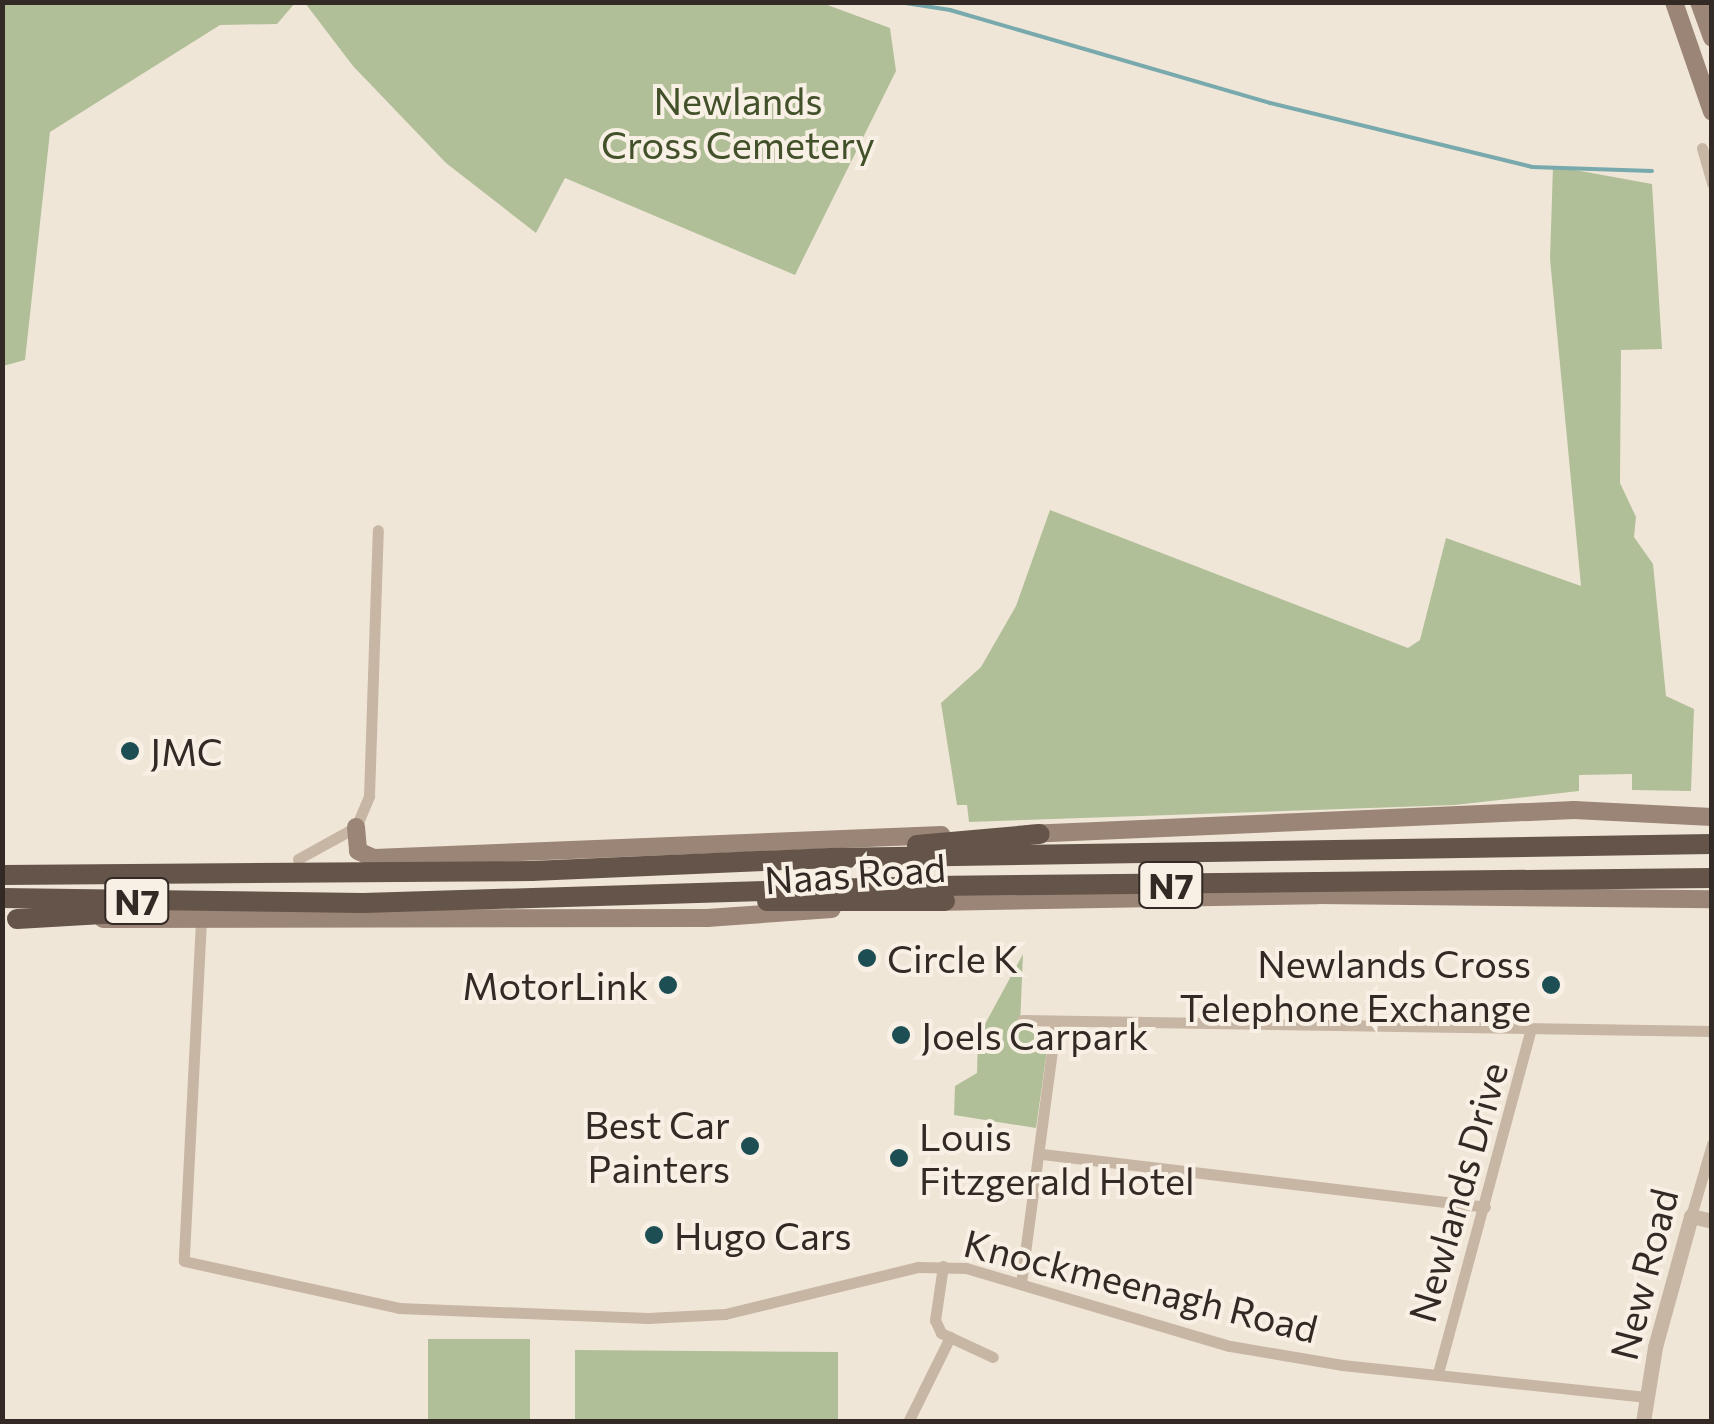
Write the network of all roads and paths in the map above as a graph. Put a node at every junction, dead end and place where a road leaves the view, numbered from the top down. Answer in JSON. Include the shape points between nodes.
{"nodes":[{"id":1,"x":1674,"y":2,"type":"edge"},
{"id":2,"x":1699,"y":2,"type":"edge"},
{"id":3,"x":1712,"y":38,"type":"edge"},
{"id":4,"x":1712,"y":112,"type":"edge"},
{"id":5,"x":1702,"y":148,"type":"dead end"},
{"id":6,"x":1712,"y":184,"type":"edge"},
{"id":7,"x":378,"y":530,"type":"dead end"},
{"id":8,"x":1707,"y":814,"type":"edge"},
{"id":9,"x":356,"y":827,"type":"junction"},
{"id":10,"x":1040,"y":834,"type":"junction"},
{"id":11,"x":1712,"y":844,"type":"edge"},
{"id":12,"x":831,"y":858,"type":"junction"},
{"id":13,"x":298,"y":860,"type":"joint"},
{"id":14,"x":254,"y":874,"type":"junction"},
{"id":15,"x":2,"y":875,"type":"edge"},
{"id":16,"x":1712,"y":878,"type":"edge"},
{"id":17,"x":630,"y":896,"type":"junction"},
{"id":18,"x":2,"y":898,"type":"edge"},
{"id":19,"x":1712,"y":899,"type":"edge"},
{"id":20,"x":271,"y":901,"type":"junction"},
{"id":21,"x":945,"y":901,"type":"junction"},
{"id":22,"x":10,"y":919,"type":"edge"},
{"id":23,"x":201,"y":920,"type":"junction"},
{"id":24,"x":1022,"y":1020,"type":"dead end"},
{"id":25,"x":1056,"y":1021,"type":"junction"},
{"id":26,"x":1532,"y":1028,"type":"junction"},
{"id":27,"x":1712,"y":1030,"type":"edge"},
{"id":28,"x":1712,"y":1144,"type":"edge"},
{"id":29,"x":1042,"y":1154,"type":"junction"},
{"id":30,"x":1485,"y":1207,"type":"junction"},
{"id":31,"x":1690,"y":1216,"type":"junction"},
{"id":32,"x":1712,"y":1221,"type":"edge"},
{"id":33,"x":943,"y":1266,"type":"junction"},
{"id":34,"x":1022,"y":1283,"type":"junction"},
{"id":35,"x":950,"y":1337,"type":"junction"},
{"id":36,"x":994,"y":1357,"type":"dead end"},
{"id":37,"x":1438,"y":1373,"type":"junction"},
{"id":38,"x":1646,"y":1398,"type":"junction"},
{"id":39,"x":908,"y":1422,"type":"edge"},
{"id":40,"x":1643,"y":1422,"type":"edge"}],
"edges":[{"from":1,"to":4,"type":"main road"},
{"from":2,"to":3,"type":"main road"},
{"from":5,"to":6,"type":"street"},
{"from":7,"to":9,"type":"street","via":[[370,796]]},
{"from":8,"to":10,"type":"main road","via":[[1574,810]]},
{"from":9,"to":10,"type":"main road","via":[[358,850],[374,858],[837,835]]},
{"from":9,"to":13,"type":"street"},
{"from":10,"to":12,"type":"highway"},
{"from":11,"to":12,"type":"highway","name":"Naas Road","number":"N7"},
{"from":12,"to":14,"type":"highway","name":"Naas Road","number":"N7"},
{"from":13,"to":14,"type":"highway","number":"N7"},
{"from":14,"to":15,"type":"highway","name":"Naas Road","number":"N7"},
{"from":16,"to":17,"type":"highway","name":"Naas Road","number":"N7","via":[[1499,876]]},
{"from":17,"to":20,"type":"highway","name":"Naas Road","number":"N7"},
{"from":17,"to":21,"type":"highway","number":"N7"},
{"from":18,"to":20,"type":"highway","name":"Naas Road","number":"N7"},
{"from":19,"to":21,"type":"main road","name":"Naas Road"},
{"from":20,"to":22,"type":"highway","number":"N7"},
{"from":21,"to":23,"type":"main road","name":"Naas Road","via":[[707,918]]},
{"from":22,"to":23,"type":"main road","name":"Naas Road"},
{"from":23,"to":33,"type":"street","name":"Knockmeenagh Road","via":[[184,1261],[400,1308],[648,1318],[784,1303]]},
{"from":24,"to":25,"type":"street"},
{"from":25,"to":26,"type":"street"},
{"from":25,"to":29,"type":"street"},
{"from":26,"to":27,"type":"street"},
{"from":26,"to":30,"type":"street","name":"Newlands Drive"},
{"from":28,"to":31,"type":"street","name":"New Road"},
{"from":29,"to":30,"type":"street"},
{"from":29,"to":34,"type":"street"},
{"from":30,"to":37,"type":"street","name":"Newlands Drive"},
{"from":31,"to":32,"type":"street"},
{"from":31,"to":38,"type":"street","name":"New Road"},
{"from":33,"to":34,"type":"street","name":"Knockmeenagh Road"},
{"from":33,"to":35,"type":"street","via":[[935,1320]]},
{"from":34,"to":37,"type":"street","name":"Knockmeenagh Road","via":[[1230,1346]]},
{"from":35,"to":36,"type":"street"},
{"from":35,"to":39,"type":"street"},
{"from":37,"to":38,"type":"street","name":"Knockmeenagh Road"},
{"from":38,"to":40,"type":"street","name":"New Road"}]}
